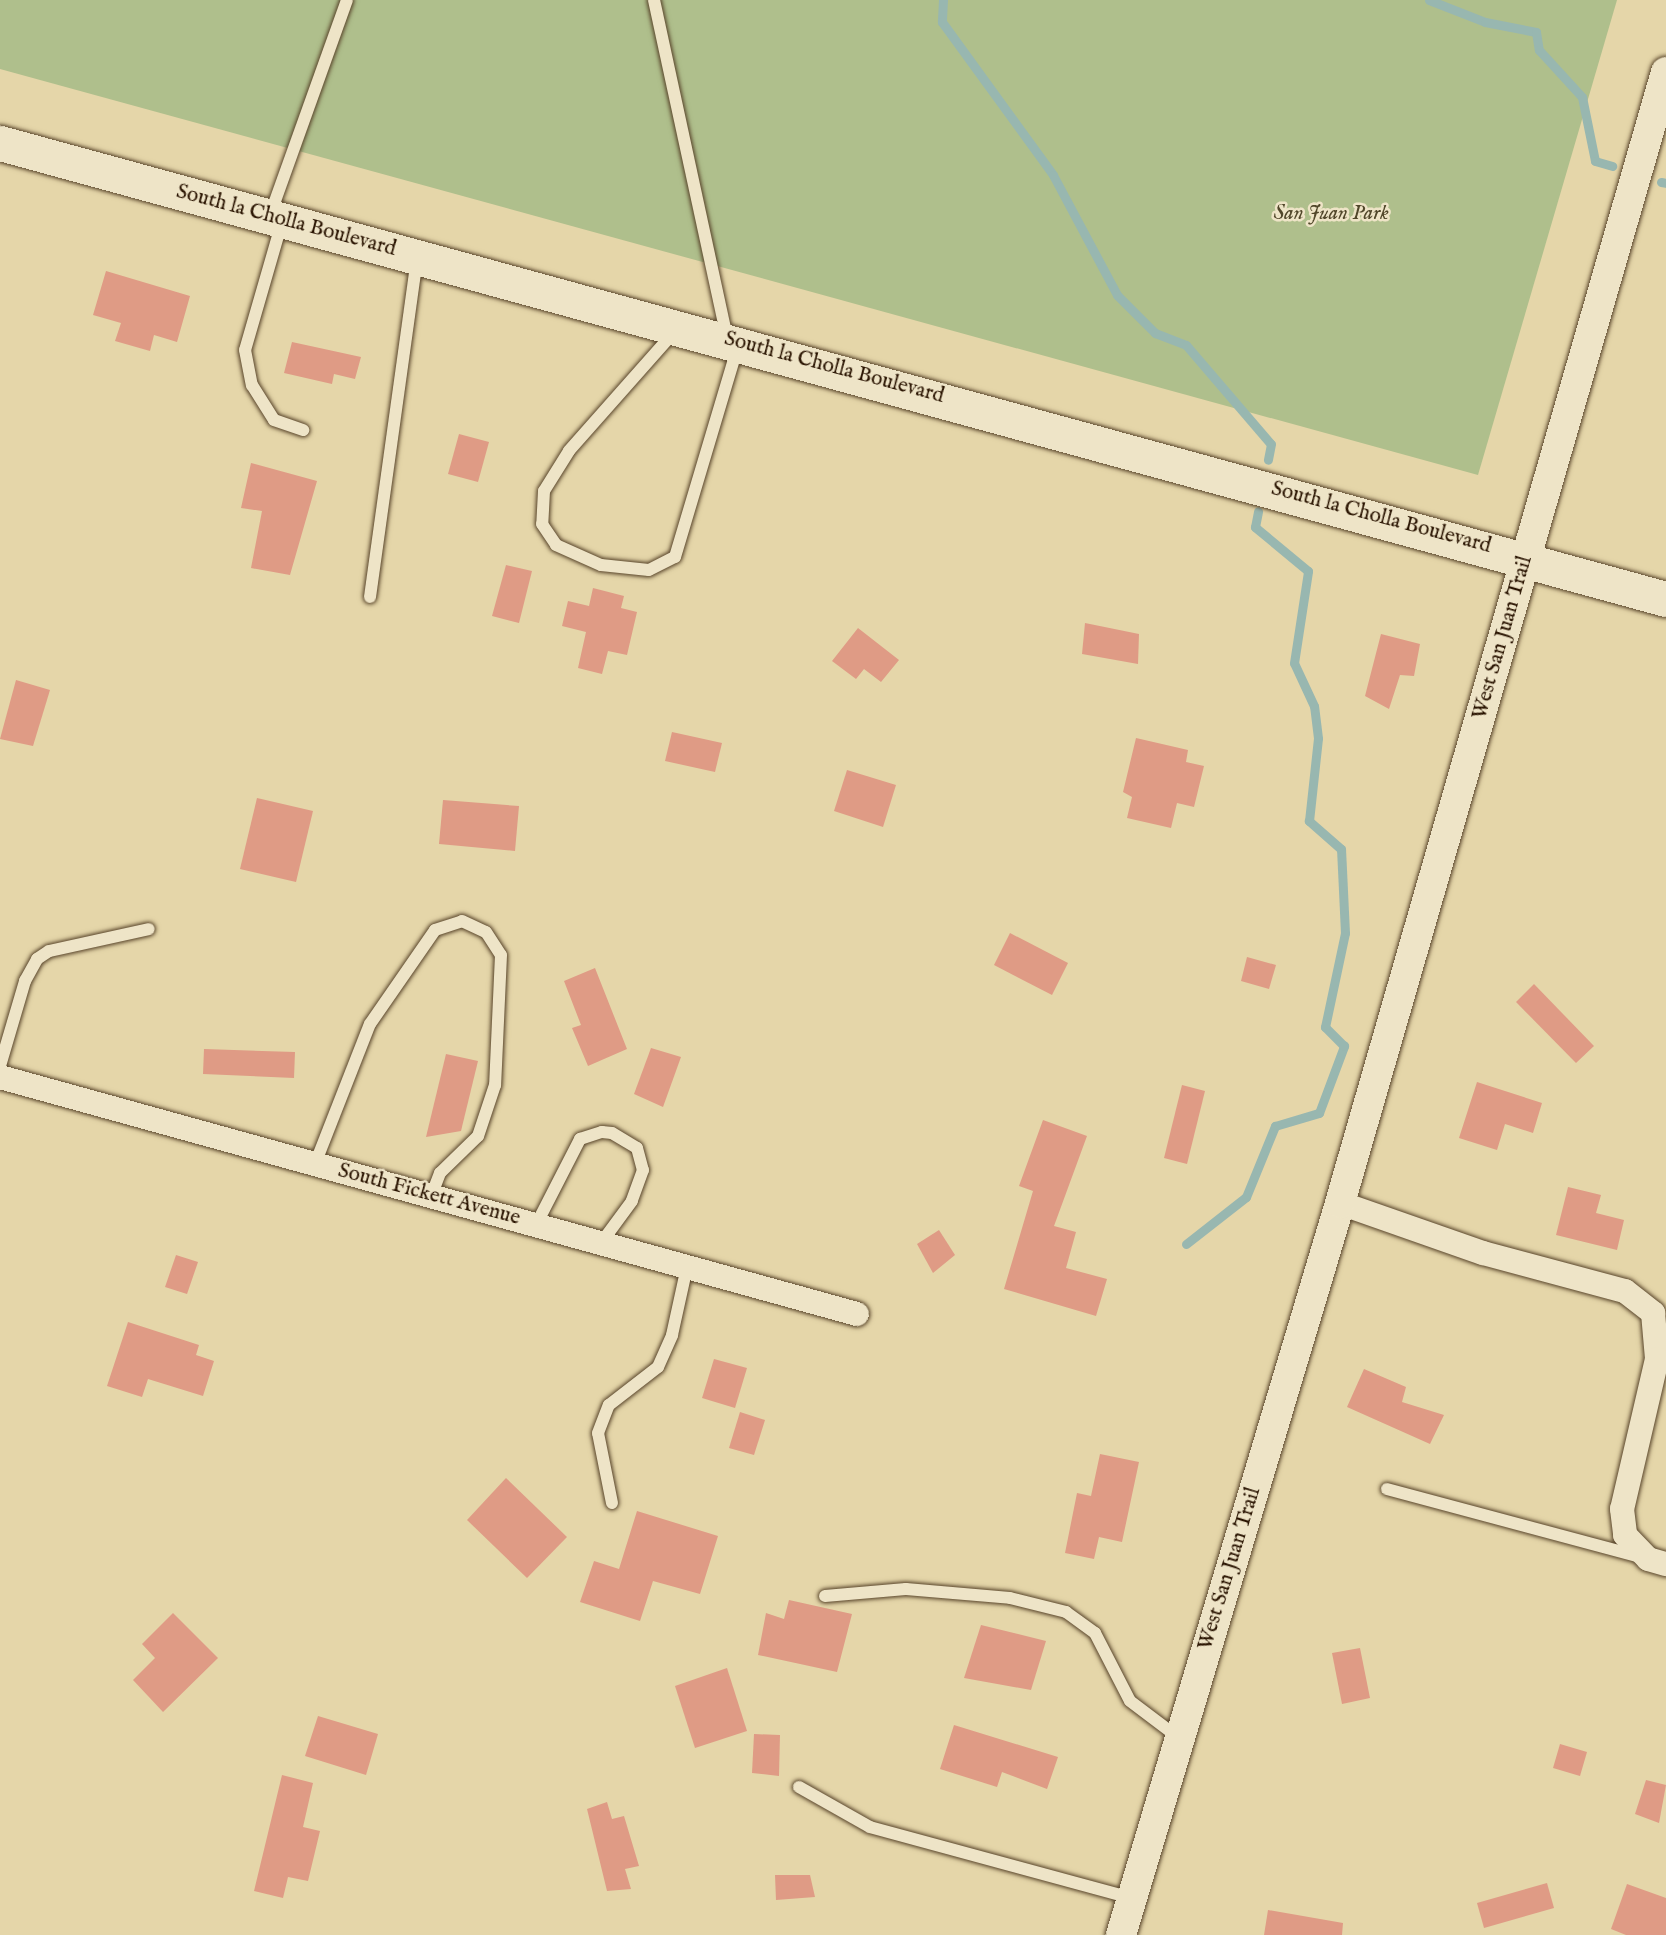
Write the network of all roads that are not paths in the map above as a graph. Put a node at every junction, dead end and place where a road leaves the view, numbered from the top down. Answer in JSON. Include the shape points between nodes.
{"nodes":[{"id":1,"x":347,"y":0,"type":"edge"},
{"id":2,"x":654,"y":0,"type":"edge"},
{"id":3,"x":1666,"y":72,"type":"edge"},
{"id":4,"x":0,"y":143,"type":"edge"},
{"id":5,"x":277,"y":217,"type":"junction"},
{"id":6,"x":417,"y":257,"type":"junction"},
{"id":7,"x":679,"y":327,"type":"junction"},
{"id":8,"x":733,"y":341,"type":"junction"},
{"id":9,"x":303,"y":430,"type":"dead end"},
{"id":10,"x":1526,"y":557,"type":"junction"},
{"id":11,"x":370,"y":597,"type":"dead end"},
{"id":12,"x":1666,"y":599,"type":"edge"},
{"id":13,"x":149,"y":929,"type":"dead end"},
{"id":14,"x":0,"y":1066,"type":"edge"},
{"id":15,"x":0,"y":1077,"type":"edge"},
{"id":16,"x":315,"y":1164,"type":"junction"},
{"id":17,"x":432,"y":1196,"type":"junction"},
{"id":18,"x":1340,"y":1203,"type":"junction"},
{"id":19,"x":536,"y":1225,"type":"junction"},
{"id":20,"x":601,"y":1243,"type":"junction"},
{"id":21,"x":687,"y":1267,"type":"junction"},
{"id":22,"x":857,"y":1314,"type":"dead end"},
{"id":23,"x":1387,"y":1489,"type":"dead end"},
{"id":24,"x":612,"y":1503,"type":"dead end"},
{"id":25,"x":1657,"y":1561,"type":"edge"},
{"id":26,"x":825,"y":1596,"type":"dead end"},
{"id":27,"x":1179,"y":1738,"type":"junction"},
{"id":28,"x":799,"y":1787,"type":"dead end"},
{"id":29,"x":1131,"y":1898,"type":"junction"},
{"id":30,"x":1121,"y":1935,"type":"edge"}],
"edges":[{"from":1,"to":5,"type":"lane"},
{"from":2,"to":8,"type":"lane"},
{"from":3,"to":10,"type":"street","name":"West San Juan Trail"},
{"from":4,"to":5,"type":"main road","name":"South la Cholla Boulevard"},
{"from":5,"to":6,"type":"main road","name":"South la Cholla Boulevard"},
{"from":5,"to":9,"type":"lane","via":[[244,350],[252,385],[274,420]]},
{"from":6,"to":7,"type":"main road","name":"South la Cholla Boulevard"},
{"from":6,"to":11,"type":"lane"},
{"from":7,"to":8,"type":"main road","name":"South la Cholla Boulevard"},
{"from":7,"to":8,"type":"lane","via":[[569,451],[544,491],[542,524],[556,545],[601,565],[649,570],[675,557]]},
{"from":8,"to":10,"type":"main road","name":"South la Cholla Boulevard"},
{"from":10,"to":12,"type":"main road","name":"South la Cholla Boulevard"},
{"from":10,"to":18,"type":"street","name":"West San Juan Trail"},
{"from":13,"to":14,"type":"lane","via":[[49,951],[37,959],[25,981]]},
{"from":15,"to":16,"type":"street","name":"South Fickett Avenue"},
{"from":16,"to":17,"type":"street","name":"South Fickett Avenue"},
{"from":16,"to":17,"type":"lane","via":[[370,1024],[435,930],[462,921],[486,932],[501,956],[495,1085],[478,1136],[440,1173]]},
{"from":17,"to":19,"type":"street","name":"South Fickett Avenue"},
{"from":18,"to":25,"type":"street","via":[[1483,1253],[1625,1290],[1653,1313],[1657,1359],[1622,1509],[1625,1535]]},
{"from":18,"to":27,"type":"street","name":"West San Juan Trail"},
{"from":19,"to":20,"type":"street","name":"South Fickett Avenue"},
{"from":19,"to":20,"type":"lane","via":[[580,1139],[612,1133],[638,1148],[643,1170],[632,1201]]},
{"from":20,"to":21,"type":"street","name":"South Fickett Avenue"},
{"from":21,"to":22,"type":"street","name":"South Fickett Avenue"},
{"from":21,"to":24,"type":"lane","via":[[672,1335],[658,1367],[608,1405],[598,1433]]},
{"from":23,"to":25,"type":"lane"},
{"from":26,"to":27,"type":"lane","via":[[906,1589],[1010,1598],[1066,1612],[1095,1633],[1130,1701]]},
{"from":27,"to":29,"type":"street","name":"West San Juan Trail"},
{"from":28,"to":29,"type":"lane","via":[[870,1827]]},
{"from":29,"to":30,"type":"street","name":"West San Juan Trail"}]}
